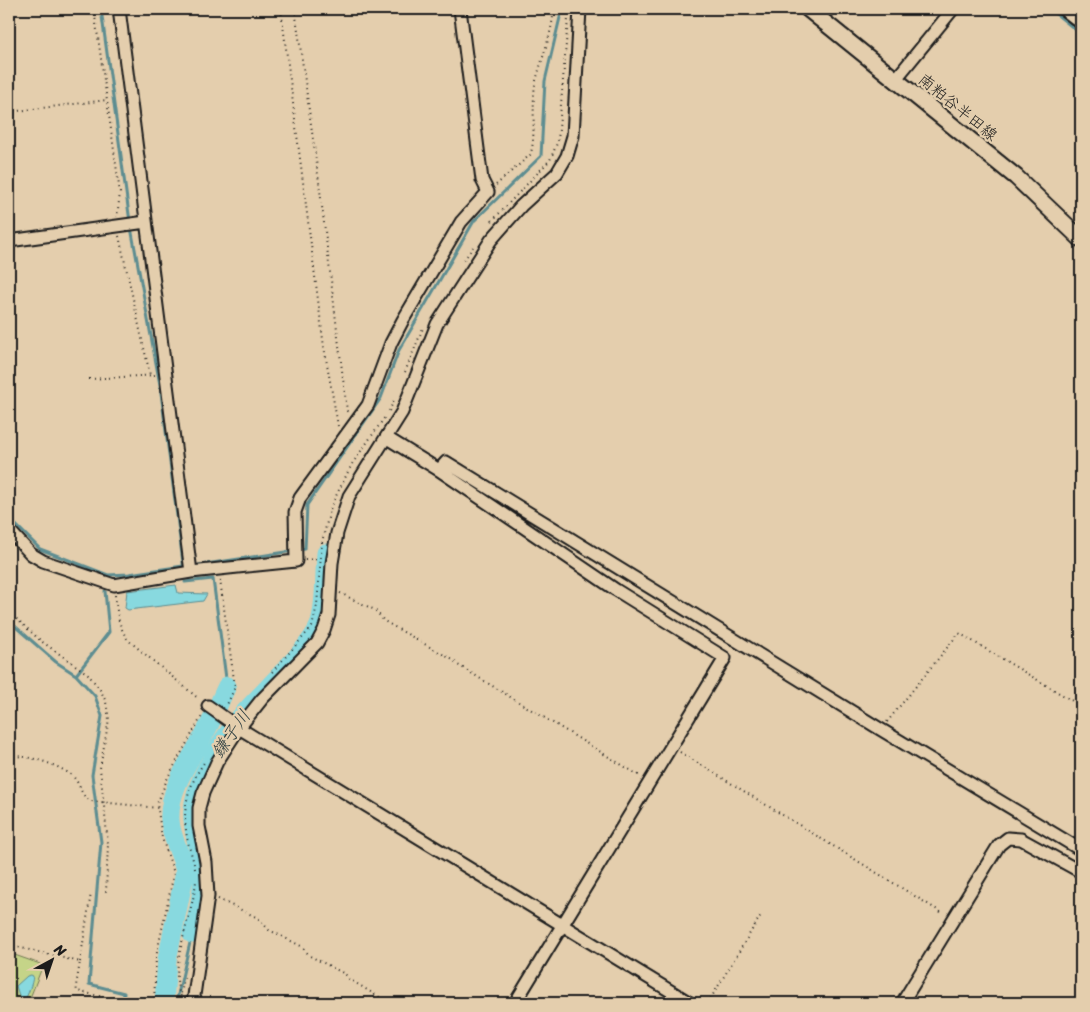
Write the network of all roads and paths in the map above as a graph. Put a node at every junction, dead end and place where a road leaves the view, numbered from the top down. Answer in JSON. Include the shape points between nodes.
{"nodes":[{"id":1,"x":94,"y":9,"type":"edge"},
{"id":2,"x":119,"y":9,"type":"edge"},
{"id":3,"x":281,"y":9,"type":"edge"},
{"id":4,"x":295,"y":9,"type":"edge"},
{"id":5,"x":460,"y":9,"type":"edge"},
{"id":6,"x":554,"y":9,"type":"edge"},
{"id":7,"x":580,"y":9,"type":"edge"},
{"id":8,"x":808,"y":9,"type":"edge"},
{"id":9,"x":953,"y":9,"type":"edge"},
{"id":10,"x":1064,"y":9,"type":"edge"},
{"id":11,"x":1081,"y":23,"type":"edge"},
{"id":12,"x":896,"y":80,"type":"junction"},
{"id":13,"x":107,"y":100,"type":"junction"},
{"id":14,"x":9,"y":112,"type":"edge"},
{"id":15,"x":488,"y":192,"type":"junction"},
{"id":16,"x":146,"y":222,"type":"junction"},
{"id":17,"x":117,"y":226,"type":"junction"},
{"id":18,"x":1081,"y":239,"type":"edge"},
{"id":19,"x":9,"y":242,"type":"edge"},
{"id":20,"x":166,"y":374,"type":"junction"},
{"id":21,"x":150,"y":376,"type":"junction"},
{"id":22,"x":89,"y":379,"type":"dead end"},
{"id":23,"x":357,"y":421,"type":"junction"},
{"id":24,"x":387,"y":438,"type":"junction"},
{"id":25,"x":343,"y":440,"type":"junction"},
{"id":26,"x":439,"y":470,"type":"junction"},
{"id":27,"x":327,"y":520,"type":"dead end"},
{"id":28,"x":9,"y":530,"type":"edge"},
{"id":29,"x":219,"y":569,"type":"junction"},
{"id":30,"x":191,"y":572,"type":"junction"},
{"id":31,"x":114,"y":585,"type":"junction"},
{"id":32,"x":331,"y":591,"type":"junction"},
{"id":33,"x":9,"y":612,"type":"edge"},
{"id":34,"x":267,"y":678,"type":"dead end"},
{"id":35,"x":208,"y":706,"type":"junction"},
{"id":36,"x":1081,"y":706,"type":"edge"},
{"id":37,"x":222,"y":716,"type":"junction"},
{"id":38,"x":239,"y":728,"type":"junction"},
{"id":39,"x":880,"y":729,"type":"junction"},
{"id":40,"x":671,"y":747,"type":"junction"},
{"id":41,"x":209,"y":755,"type":"dead end"},
{"id":42,"x":9,"y":757,"type":"edge"},
{"id":43,"x":650,"y":783,"type":"junction"},
{"id":44,"x":103,"y":802,"type":"junction"},
{"id":45,"x":158,"y":808,"type":"junction"},
{"id":46,"x":1081,"y":850,"type":"edge"},
{"id":47,"x":1081,"y":872,"type":"edge"},
{"id":48,"x":106,"y":892,"type":"dead end"},
{"id":49,"x":91,"y":893,"type":"dead end"},
{"id":50,"x":208,"y":896,"type":"junction"},
{"id":51,"x":761,"y":915,"type":"dead end"},
{"id":52,"x":953,"y":920,"type":"junction"},
{"id":53,"x":562,"y":926,"type":"junction"},
{"id":54,"x":9,"y":945,"type":"edge"},
{"id":55,"x":80,"y":962,"type":"junction"},
{"id":56,"x":180,"y":996,"type":"dead end"},
{"id":57,"x":129,"y":1003,"type":"edge"},
{"id":58,"x":154,"y":1003,"type":"edge"},
{"id":59,"x":193,"y":1003,"type":"edge"},
{"id":60,"x":389,"y":1003,"type":"edge"},
{"id":61,"x":515,"y":1003,"type":"edge"},
{"id":62,"x":690,"y":1003,"type":"edge"},
{"id":63,"x":708,"y":1003,"type":"edge"},
{"id":64,"x":902,"y":1003,"type":"edge"}],
"edges":[{"from":1,"to":13,"type":"path"},
{"from":2,"to":16,"type":"street"},
{"from":3,"to":25,"type":"path","via":[[324,346]]},
{"from":4,"to":23,"type":"path","via":[[347,411]]},
{"from":5,"to":15,"type":"street","via":[[482,180]]},
{"from":6,"to":15,"type":"path","via":[[535,86],[533,149]]},
{"from":7,"to":24,"type":"street","via":[[573,136],[568,156],[556,173],[491,240],[476,262],[437,324],[415,385]]},
{"from":8,"to":12,"type":"main road","name":"南粕谷半田線"},
{"from":9,"to":12,"type":"street"},
{"from":10,"to":11,"type":"street"},
{"from":12,"to":18,"type":"main road","name":"南粕谷半田線","via":[[1016,176]]},
{"from":13,"to":14,"type":"path"},
{"from":13,"to":17,"type":"path","via":[[120,193]]},
{"from":15,"to":23,"type":"street","via":[[461,222],[404,320],[391,343],[374,392]]},
{"from":16,"to":17,"type":"street"},
{"from":16,"to":20,"type":"street"},
{"from":17,"to":19,"type":"street"},
{"from":17,"to":21,"type":"path"},
{"from":20,"to":21,"type":"path"},
{"from":20,"to":30,"type":"street"},
{"from":21,"to":22,"type":"path"},
{"from":23,"to":25,"type":"street"},
{"from":24,"to":26,"type":"street"},
{"from":24,"to":32,"type":"street","via":[[349,496],[337,533]]},
{"from":25,"to":29,"type":"street","via":[[300,498],[295,512],[296,561]]},
{"from":26,"to":39,"type":"street","via":[[446,462]]},
{"from":26,"to":40,"type":"street","via":[[616,590],[725,658]]},
{"from":27,"to":34,"type":"path","via":[[319,558],[315,618],[307,635]]},
{"from":28,"to":31,"type":"street","via":[[42,561]]},
{"from":29,"to":30,"type":"street"},
{"from":29,"to":37,"type":"path","via":[[235,687]]},
{"from":30,"to":31,"type":"street"},
{"from":31,"to":35,"type":"path","via":[[117,617],[128,640]]},
{"from":32,"to":38,"type":"street","via":[[324,630],[317,643],[262,699]]},
{"from":32,"to":43,"type":"path","via":[[375,610],[384,621],[453,660]]},
{"from":33,"to":44,"type":"path","via":[[41,641],[76,664],[101,691],[109,714],[100,768]]},
{"from":35,"to":37,"type":"street"},
{"from":35,"to":45,"type":"path","via":[[168,778]]},
{"from":36,"to":39,"type":"path","via":[[959,633]]},
{"from":37,"to":38,"type":"street"},
{"from":38,"to":50,"type":"street","via":[[217,762],[199,808]]},
{"from":38,"to":53,"type":"street"},
{"from":39,"to":46,"type":"street"},
{"from":40,"to":43,"type":"street"},
{"from":40,"to":52,"type":"path"},
{"from":41,"to":56,"type":"path","via":[[191,787],[185,809],[186,831],[196,876],[191,914],[181,942],[177,987]]},
{"from":42,"to":44,"type":"path","via":[[21,756],[60,767],[74,777],[86,799]]},
{"from":43,"to":53,"type":"street"},
{"from":44,"to":45,"type":"path"},
{"from":44,"to":48,"type":"path","via":[[108,844]]},
{"from":45,"to":58,"type":"path","via":[[162,838],[174,873],[156,957]]},
{"from":47,"to":52,"type":"street","via":[[1021,839],[1008,838],[1000,845]]},
{"from":49,"to":55,"type":"path"},
{"from":50,"to":59,"type":"street"},
{"from":50,"to":60,"type":"path","via":[[258,918],[269,930],[301,946],[310,956]]},
{"from":51,"to":63,"type":"path"},
{"from":52,"to":64,"type":"street"},
{"from":53,"to":61,"type":"street"},
{"from":53,"to":62,"type":"street"},
{"from":54,"to":55,"type":"path"},
{"from":55,"to":57,"type":"path","via":[[77,991]]}]}
